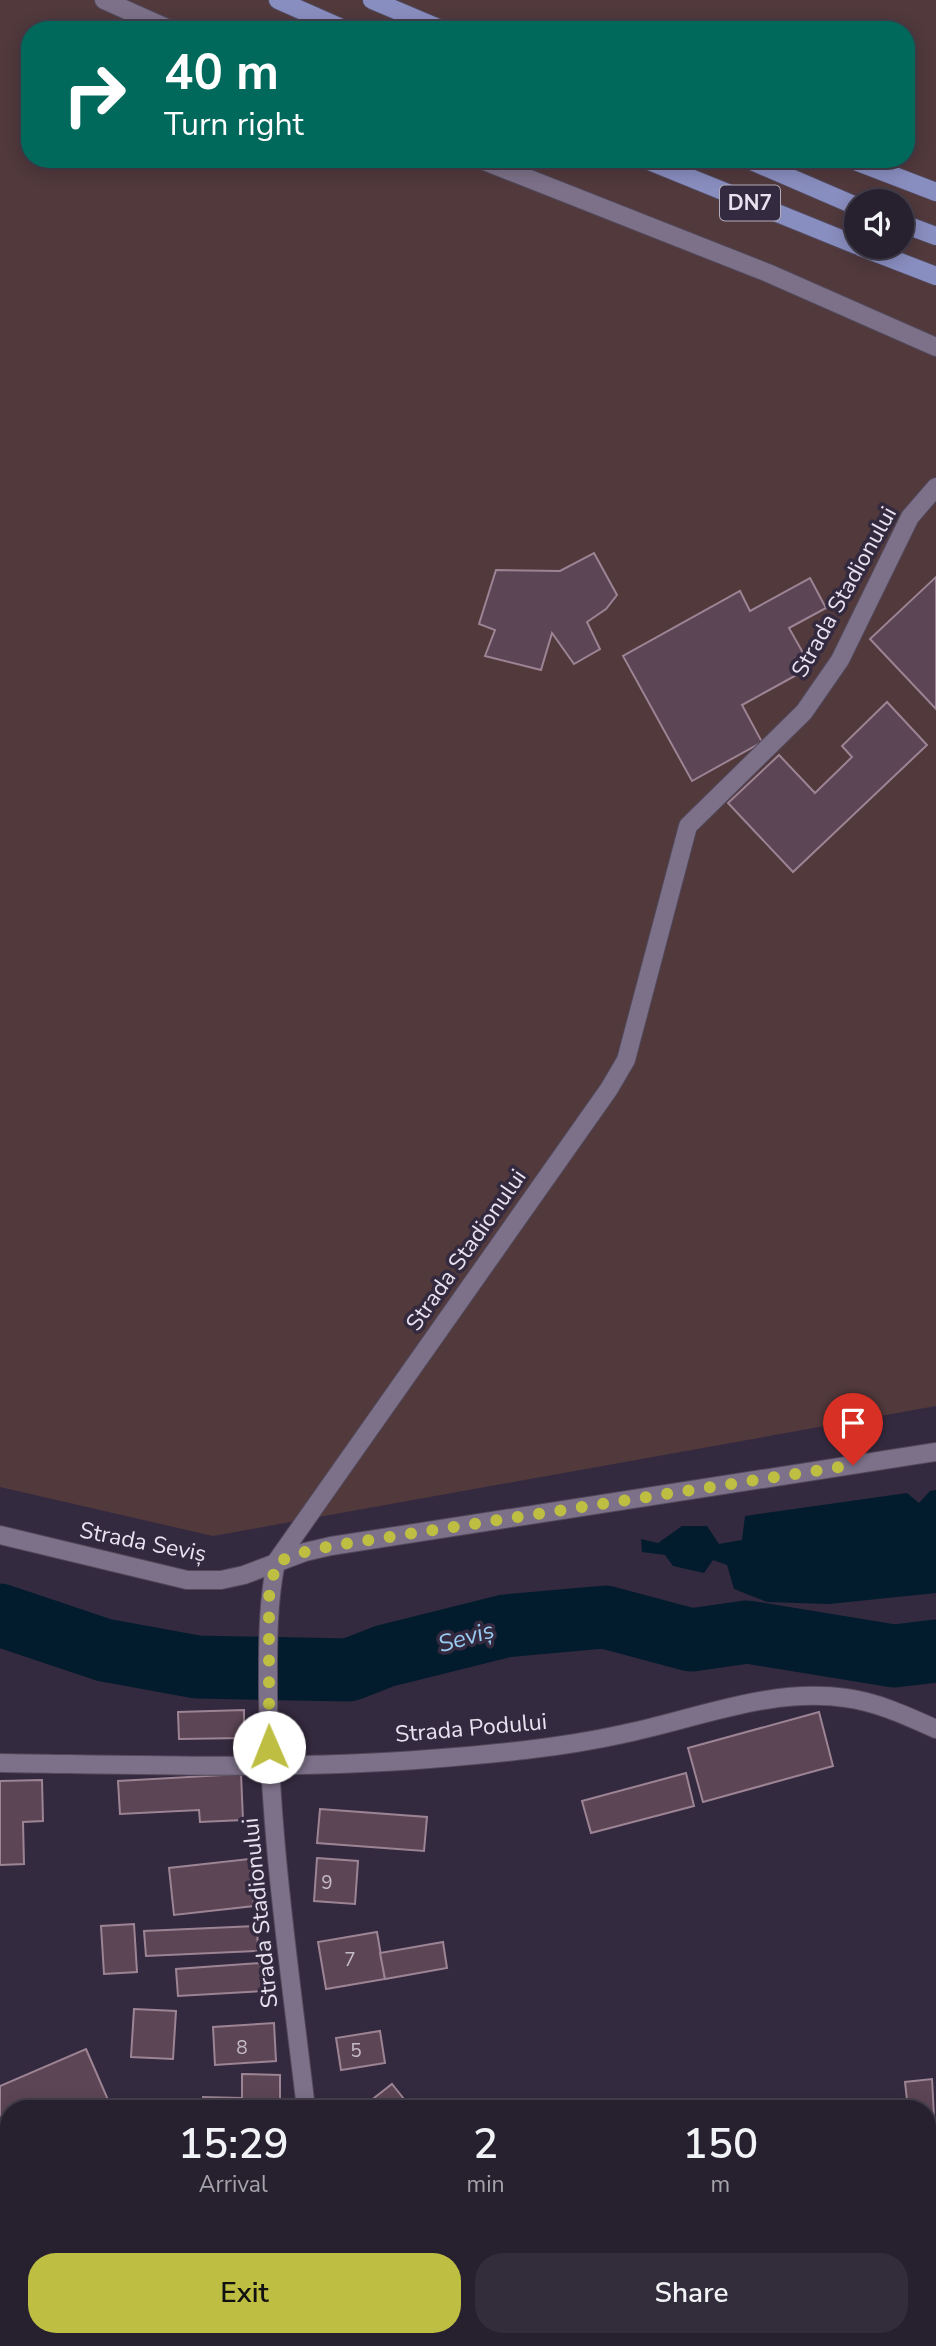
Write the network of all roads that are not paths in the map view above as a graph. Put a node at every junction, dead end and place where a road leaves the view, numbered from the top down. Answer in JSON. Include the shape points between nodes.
{"nodes":[{"id":1,"x":104,"y":0,"type":"edge"},
{"id":2,"x":278,"y":0,"type":"edge"},
{"id":3,"x":372,"y":0,"type":"edge"},
{"id":4,"x":151,"y":21,"type":"edge"},
{"id":5,"x":326,"y":21,"type":"edge"},
{"id":6,"x":422,"y":21,"type":"edge"},
{"id":7,"x":502,"y":168,"type":"edge"},
{"id":8,"x":667,"y":168,"type":"edge"},
{"id":9,"x":768,"y":168,"type":"edge"},
{"id":10,"x":873,"y":168,"type":"edge"},
{"id":11,"x":936,"y":192,"type":"edge"},
{"id":12,"x":844,"y":201,"type":"edge"},
{"id":13,"x":914,"y":228,"type":"edge"},
{"id":14,"x":936,"y":236,"type":"edge"},
{"id":15,"x":844,"y":240,"type":"edge"},
{"id":16,"x":892,"y":259,"type":"edge"},
{"id":17,"x":936,"y":276,"type":"edge"},
{"id":18,"x":936,"y":346,"type":"edge"},
{"id":19,"x":936,"y":487,"type":"edge"},
{"id":20,"x":936,"y":1452,"type":"edge"},
{"id":21,"x":0,"y":1535,"type":"edge"},
{"id":22,"x":276,"y":1562,"type":"junction"},
{"id":23,"x":936,"y":1728,"type":"edge"},
{"id":24,"x":0,"y":1763,"type":"edge"},
{"id":25,"x":270,"y":1766,"type":"junction"},
{"id":26,"x":305,"y":2100,"type":"edge"}],
"edges":[{"from":1,"to":4,"type":"street"},
{"from":2,"to":5,"type":"main road"},
{"from":3,"to":6,"type":"main road"},
{"from":7,"to":18,"type":"street","via":[[755,268]]},
{"from":8,"to":15,"type":"main road","number":"DN7"},
{"from":9,"to":12,"type":"main road","number":"DN7"},
{"from":10,"to":11,"type":"main road"},
{"from":13,"to":14,"type":"main road"},
{"from":16,"to":17,"type":"main road","number":"DN7"},
{"from":19,"to":22,"type":"street","name":"Strada Stadionului","via":[[910,517],[840,660],[804,712],[688,826],[626,1060],[609,1089]]},
{"from":20,"to":22,"type":"street","name":"Strada Seviș","via":[[331,1546]]},
{"from":21,"to":22,"type":"street","name":"Strada Seviș","via":[[187,1580],[221,1580]]},
{"from":22,"to":25,"type":"street","name":"Strada Stadionului","via":[[269,1597]]},
{"from":23,"to":25,"type":"street","name":"Strada Podului","via":[[848,1698],[806,1695],[763,1700],[560,1745],[429,1759]]},
{"from":24,"to":25,"type":"street","name":"Strada Podului"},
{"from":25,"to":26,"type":"street","name":"Strada Stadionului"}]}
